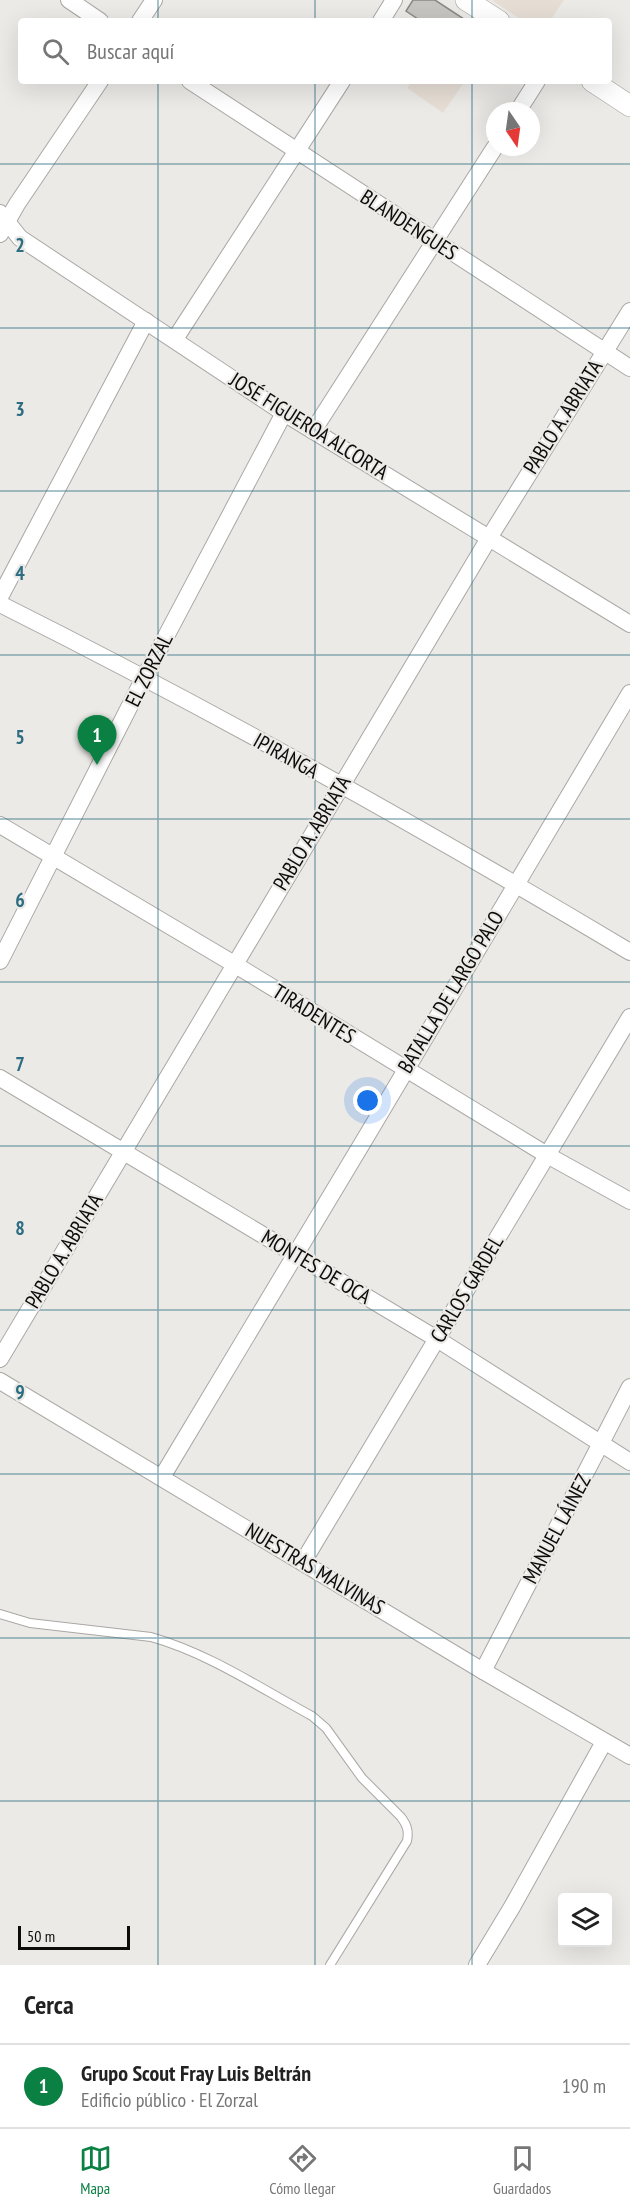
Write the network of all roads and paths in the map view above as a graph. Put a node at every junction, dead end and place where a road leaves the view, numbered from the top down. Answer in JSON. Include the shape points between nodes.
{"nodes":[{"id":1,"x":69,"y":0,"type":"edge"},
{"id":2,"x":154,"y":0,"type":"edge"},
{"id":3,"x":394,"y":0,"type":"edge"},
{"id":4,"x":466,"y":0,"type":"edge"},
{"id":5,"x":96,"y":18,"type":"edge"},
{"id":6,"x":142,"y":18,"type":"edge"},
{"id":7,"x":383,"y":18,"type":"edge"},
{"id":8,"x":494,"y":18,"type":"edge"},
{"id":9,"x":98,"y":84,"type":"edge"},
{"id":10,"x":195,"y":84,"type":"edge"},
{"id":11,"x":340,"y":84,"type":"edge"},
{"id":12,"x":535,"y":84,"type":"edge"},
{"id":13,"x":597,"y":84,"type":"edge"},
{"id":14,"x":524,"y":102,"type":"edge"},
{"id":15,"x":630,"y":106,"type":"edge"},
{"id":16,"x":297,"y":152,"type":"junction"},
{"id":17,"x":489,"y":156,"type":"edge"},
{"id":18,"x":2,"y":223,"type":"edge"},
{"id":19,"x":435,"y":242,"type":"junction"},
{"id":20,"x":630,"y":311,"type":"edge"},
{"id":21,"x":146,"y":321,"type":"junction"},
{"id":22,"x":175,"y":339,"type":"junction"},
{"id":23,"x":604,"y":352,"type":"junction"},
{"id":24,"x":630,"y":368,"type":"edge"},
{"id":25,"x":284,"y":413,"type":"junction"},
{"id":26,"x":313,"y":431,"type":"junction"},
{"id":27,"x":489,"y":538,"type":"junction"},
{"id":28,"x":0,"y":597,"type":"edge"},
{"id":29,"x":0,"y":604,"type":"edge"},
{"id":30,"x":630,"y":624,"type":"edge"},
{"id":31,"x":145,"y":676,"type":"junction"},
{"id":32,"x":630,"y":693,"type":"edge"},
{"id":33,"x":340,"y":786,"type":"junction"},
{"id":34,"x":0,"y":825,"type":"edge"},
{"id":35,"x":54,"y":858,"type":"junction"},
{"id":36,"x":516,"y":884,"type":"junction"},
{"id":37,"x":630,"y":952,"type":"edge"},
{"id":38,"x":0,"y":961,"type":"edge"},
{"id":39,"x":234,"y":964,"type":"junction"},
{"id":40,"x":630,"y":1017,"type":"edge"},
{"id":41,"x":405,"y":1070,"type":"junction"},
{"id":42,"x":0,"y":1078,"type":"edge"},
{"id":43,"x":123,"y":1150,"type":"junction"},
{"id":44,"x":547,"y":1155,"type":"junction"},
{"id":45,"x":630,"y":1201,"type":"edge"},
{"id":46,"x":297,"y":1256,"type":"junction"},
{"id":47,"x":437,"y":1339,"type":"junction"},
{"id":48,"x":0,"y":1359,"type":"edge"},
{"id":49,"x":0,"y":1380,"type":"edge"},
{"id":50,"x":630,"y":1387,"type":"edge"},
{"id":51,"x":602,"y":1442,"type":"junction"},
{"id":52,"x":630,"y":1462,"type":"edge"},
{"id":53,"x":162,"y":1477,"type":"junction"},
{"id":54,"x":303,"y":1562,"type":"junction"},
{"id":55,"x":0,"y":1614,"type":"edge"},
{"id":56,"x":483,"y":1671,"type":"junction"},
{"id":57,"x":604,"y":1742,"type":"junction"},
{"id":58,"x":630,"y":1756,"type":"edge"},
{"id":59,"x":330,"y":1965,"type":"edge"},
{"id":60,"x":477,"y":1965,"type":"edge"}],
"edges":[{"from":1,"to":5,"type":"street"},
{"from":2,"to":6,"type":"street"},
{"from":3,"to":7,"type":"street"},
{"from":4,"to":8,"type":"street"},
{"from":9,"to":18,"type":"street"},
{"from":10,"to":16,"type":"street","name":"BLANDENGUES"},
{"from":11,"to":16,"type":"street"},
{"from":12,"to":14,"type":"street"},
{"from":13,"to":15,"type":"street"},
{"from":16,"to":19,"type":"street","name":"BLANDENGUES"},
{"from":16,"to":22,"type":"street"},
{"from":17,"to":19,"type":"street"},
{"from":18,"to":21,"type":"street","name":"JOSÉ FIGUEROA ALCORTA"},
{"from":19,"to":23,"type":"street","name":"BLANDENGUES"},
{"from":19,"to":26,"type":"street"},
{"from":20,"to":23,"type":"street","name":"PABLO A. ABRIATA"},
{"from":21,"to":22,"type":"street","name":"JOSÉ FIGUEROA ALCORTA"},
{"from":21,"to":28,"type":"street"},
{"from":22,"to":25,"type":"street","name":"JOSÉ FIGUEROA ALCORTA"},
{"from":23,"to":24,"type":"street","name":"BLANDENGUES"},
{"from":23,"to":27,"type":"street","name":"PABLO A. ABRIATA"},
{"from":25,"to":26,"type":"street","name":"JOSÉ FIGUEROA ALCORTA"},
{"from":25,"to":31,"type":"street","name":"EL ZORZAL"},
{"from":26,"to":27,"type":"street","name":"JOSÉ FIGUEROA ALCORTA"},
{"from":27,"to":30,"type":"street","name":"JOSÉ FIGUEROA ALCORTA"},
{"from":27,"to":33,"type":"street","name":"PABLO A. ABRIATA"},
{"from":29,"to":31,"type":"street","name":"IPIRANGA"},
{"from":31,"to":33,"type":"street","name":"IPIRANGA"},
{"from":31,"to":35,"type":"street","name":"EL ZORZAL"},
{"from":32,"to":36,"type":"street","name":"BATALLA DE LARGO PALO"},
{"from":33,"to":36,"type":"street","name":"IPIRANGA"},
{"from":33,"to":39,"type":"street","name":"PABLO A. ABRIATA"},
{"from":34,"to":35,"type":"street","name":"TIRADENTES"},
{"from":35,"to":38,"type":"street","name":"EL ZORZAL"},
{"from":35,"to":39,"type":"street","name":"TIRADENTES"},
{"from":36,"to":37,"type":"street","name":"IPIRANGA"},
{"from":36,"to":41,"type":"street","name":"BATALLA DE LARGO PALO"},
{"from":39,"to":41,"type":"street","name":"TIRADENTES"},
{"from":39,"to":43,"type":"street","name":"PABLO A. ABRIATA"},
{"from":40,"to":44,"type":"street","name":"CARLOS GARDEL"},
{"from":41,"to":44,"type":"street","name":"TIRADENTES"},
{"from":41,"to":46,"type":"street","name":"BATALLA DE LARGO PALO"},
{"from":42,"to":43,"type":"street","name":"MONTES DE OCA"},
{"from":43,"to":46,"type":"street","name":"MONTES DE OCA"},
{"from":43,"to":48,"type":"street","name":"PABLO A. ABRIATA"},
{"from":44,"to":45,"type":"street","name":"TIRADENTES"},
{"from":44,"to":47,"type":"street","name":"CARLOS GARDEL"},
{"from":46,"to":47,"type":"street","name":"MONTES DE OCA"},
{"from":46,"to":53,"type":"street","name":"BATALLA DE LARGO PALO"},
{"from":47,"to":51,"type":"street","name":"MONTES DE OCA"},
{"from":47,"to":54,"type":"street","name":"CARLOS GARDEL"},
{"from":49,"to":53,"type":"street","name":"NUESTRAS MALVINAS"},
{"from":50,"to":51,"type":"street","name":"MANUEL LÁINEZ"},
{"from":51,"to":52,"type":"street","name":"MONTES DE OCA"},
{"from":51,"to":56,"type":"street","name":"MANUEL LÁINEZ"},
{"from":53,"to":54,"type":"street","name":"NUESTRAS MALVINAS"},
{"from":54,"to":56,"type":"street","name":"NUESTRAS MALVINAS"},
{"from":55,"to":59,"type":"lane","via":[[30,1623],[170,1642],[312,1716],[326,1728],[362,1779],[401,1816],[409,1834]]},
{"from":56,"to":57,"type":"street","name":"NUESTRAS MALVINAS"},
{"from":57,"to":58,"type":"street","name":"NUESTRAS MALVINAS"},
{"from":57,"to":60,"type":"street"}]}
